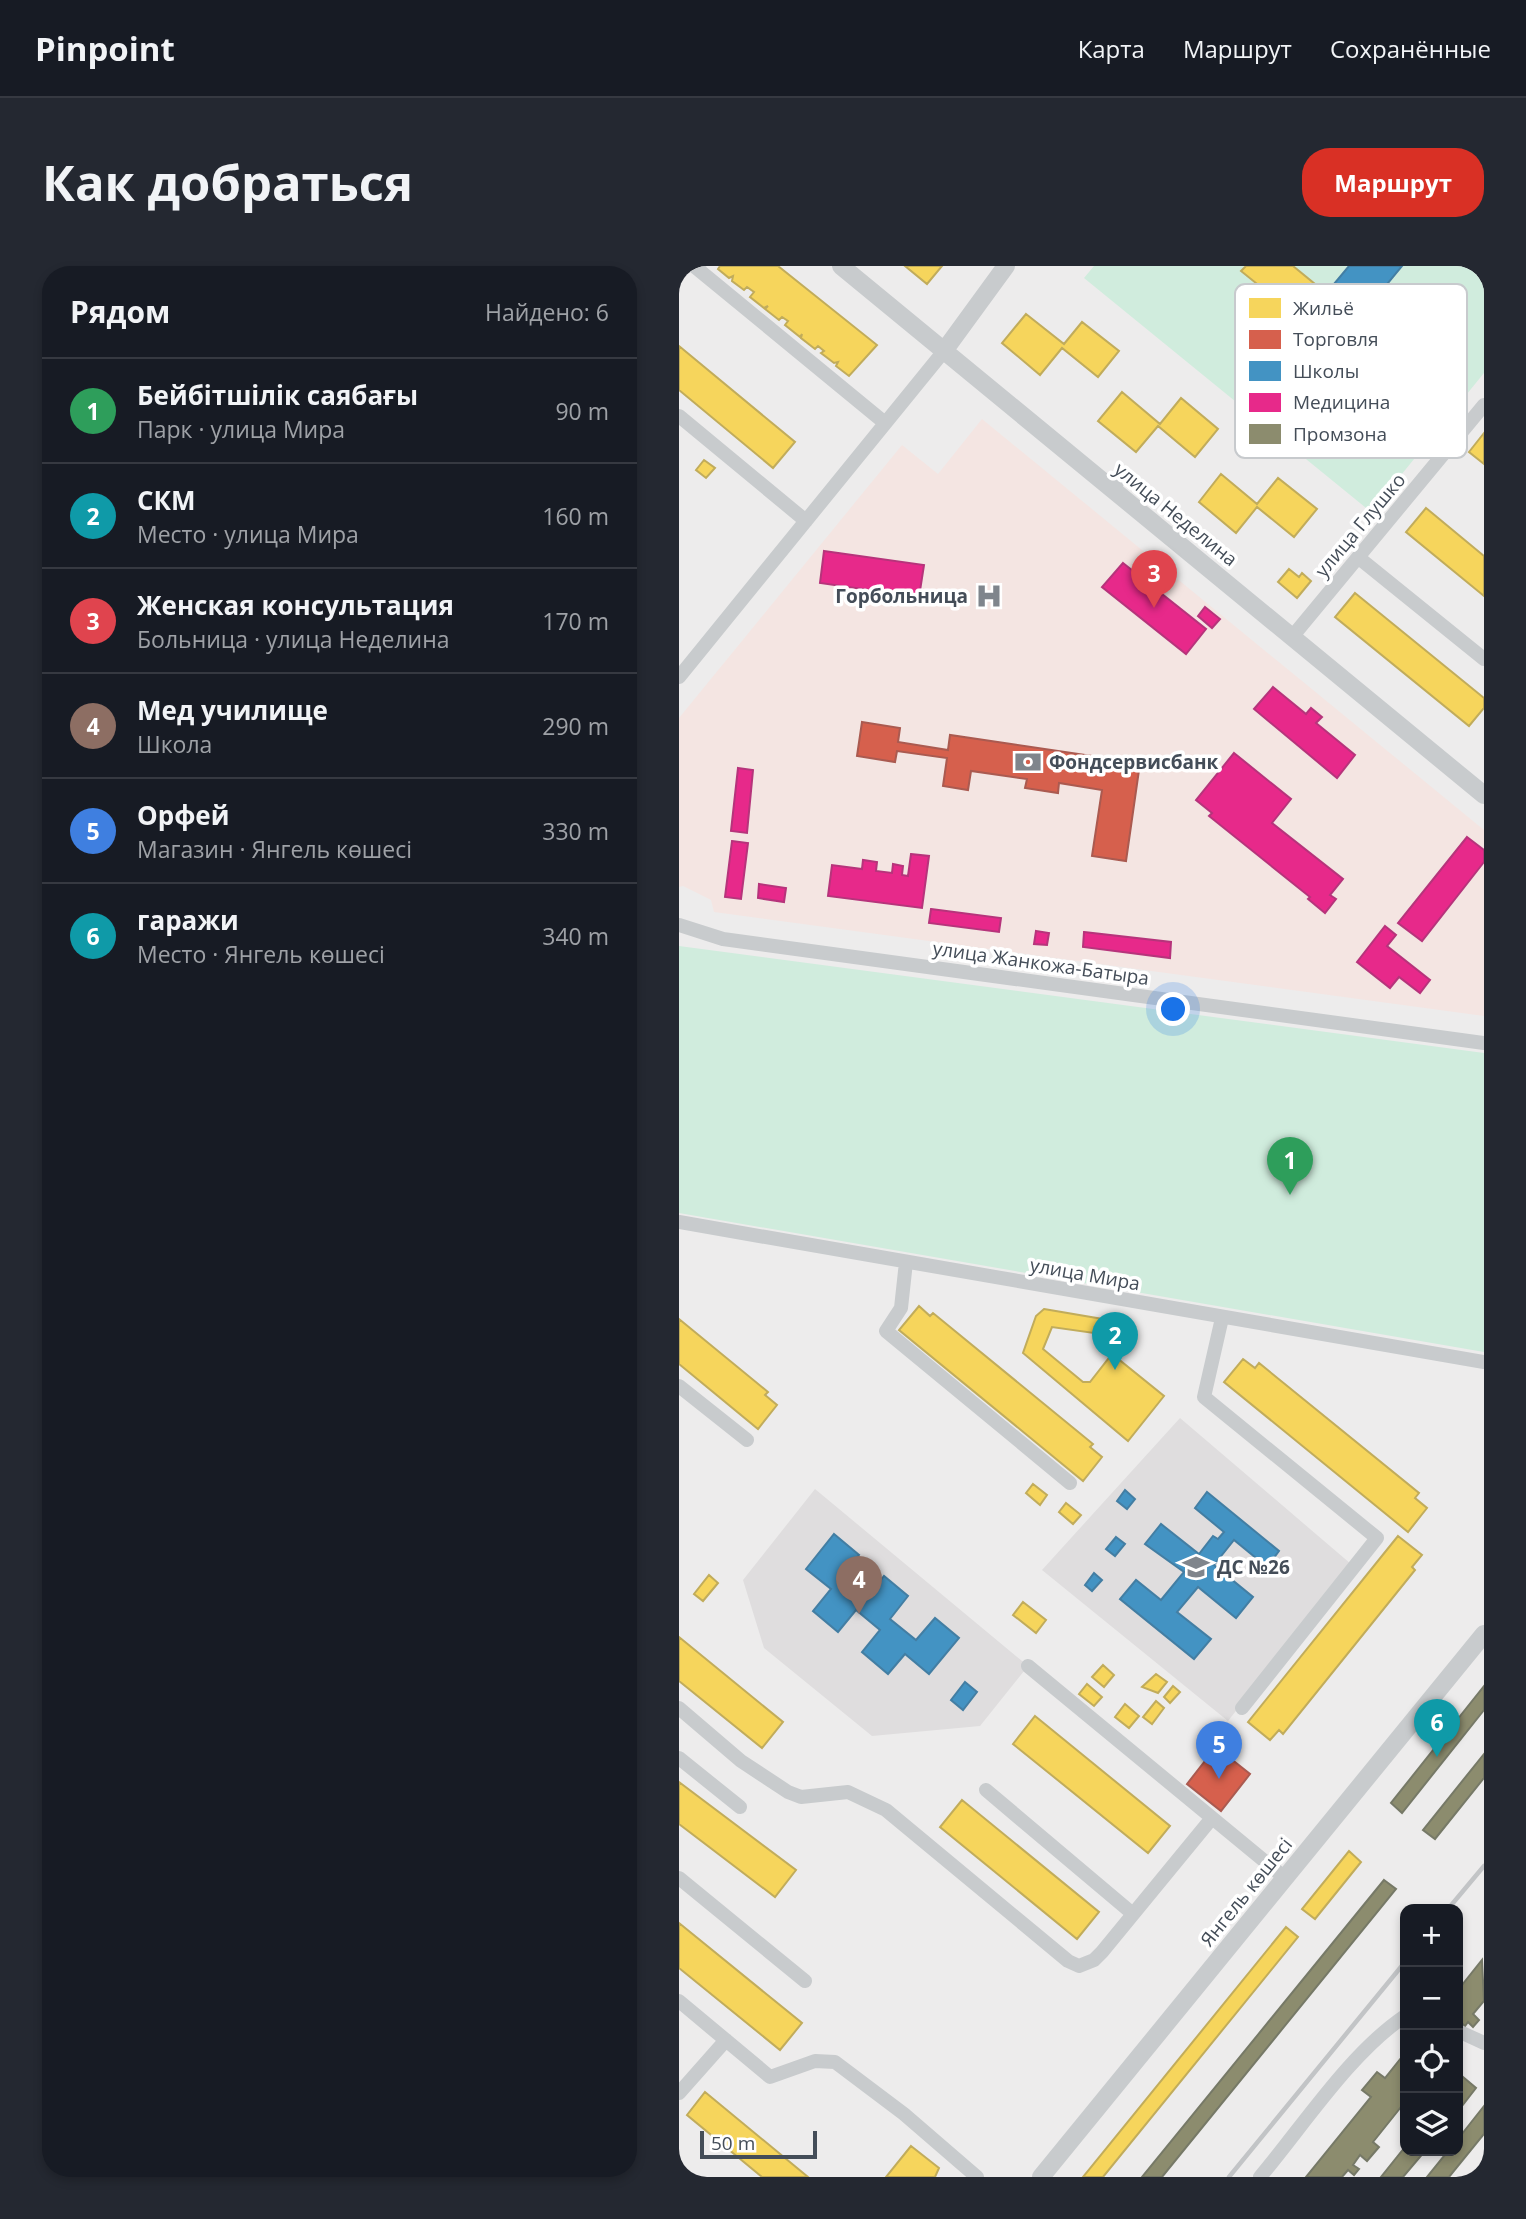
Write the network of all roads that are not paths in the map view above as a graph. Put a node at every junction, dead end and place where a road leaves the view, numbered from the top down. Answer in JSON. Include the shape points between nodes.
{"nodes":[{"id":1,"x":694,"y":266,"type":"edge"},
{"id":2,"x":841,"y":266,"type":"edge"},
{"id":3,"x":1006,"y":266,"type":"edge"},
{"id":4,"x":944,"y":351,"type":"junction"},
{"id":5,"x":1484,"y":405,"type":"edge"},
{"id":6,"x":679,"y":416,"type":"edge"},
{"id":7,"x":885,"y":423,"type":"junction"},
{"id":8,"x":1467,"y":426,"type":"edge"},
{"id":9,"x":1441,"y":458,"type":"edge"},
{"id":10,"x":1124,"y":473,"type":"dead end"},
{"id":11,"x":1112,"y":489,"type":"junction"},
{"id":12,"x":806,"y":521,"type":"junction"},
{"id":13,"x":1359,"y":558,"type":"junction"},
{"id":14,"x":1293,"y":637,"type":"junction"},
{"id":15,"x":1484,"y":659,"type":"edge"},
{"id":16,"x":679,"y":677,"type":"edge"},
{"id":17,"x":1484,"y":795,"type":"edge"},
{"id":18,"x":679,"y":925,"type":"edge"},
{"id":19,"x":1484,"y":1043,"type":"edge"},
{"id":20,"x":679,"y":1222,"type":"edge"},
{"id":21,"x":906,"y":1262,"type":"junction"},
{"id":22,"x":1222,"y":1318,"type":"junction"},
{"id":23,"x":1484,"y":1362,"type":"edge"},
{"id":24,"x":679,"y":1385,"type":"edge"},
{"id":25,"x":747,"y":1440,"type":"dead end"},
{"id":26,"x":1070,"y":1483,"type":"dead end"},
{"id":27,"x":1484,"y":1634,"type":"edge"},
{"id":28,"x":1028,"y":1666,"type":"dead end"},
{"id":29,"x":1242,"y":1708,"type":"dead end"},
{"id":30,"x":679,"y":1709,"type":"edge"},
{"id":31,"x":679,"y":1758,"type":"edge"},
{"id":32,"x":986,"y":1790,"type":"dead end"},
{"id":33,"x":740,"y":1807,"type":"dead end"},
{"id":34,"x":1213,"y":1818,"type":"junction"},
{"id":35,"x":679,"y":1878,"type":"edge"},
{"id":36,"x":1285,"y":1878,"type":"junction"},
{"id":37,"x":1133,"y":1914,"type":"junction"},
{"id":38,"x":805,"y":1981,"type":"dead end"},
{"id":39,"x":679,"y":2001,"type":"edge"},
{"id":40,"x":1400,"y":2020,"type":"edge"},
{"id":41,"x":1463,"y":2033,"type":"edge"},
{"id":42,"x":726,"y":2040,"type":"junction"},
{"id":43,"x":1484,"y":2043,"type":"edge"},
{"id":44,"x":679,"y":2093,"type":"edge"},
{"id":45,"x":977,"y":2177,"type":"edge"},
{"id":46,"x":1041,"y":2177,"type":"edge"},
{"id":47,"x":1260,"y":2177,"type":"edge"}],
"edges":[{"from":1,"to":7,"type":"street"},
{"from":2,"to":4,"type":"street","name":"улица Неделина"},
{"from":3,"to":4,"type":"street"},
{"from":4,"to":7,"type":"street"},
{"from":4,"to":11,"type":"street","name":"улица Неделина"},
{"from":5,"to":8,"type":"street","name":"улица Глушко"},
{"from":6,"to":12,"type":"street"},
{"from":7,"to":12,"type":"street"},
{"from":9,"to":13,"type":"street","name":"улица Глушко"},
{"from":10,"to":11,"type":"street"},
{"from":11,"to":14,"type":"street","name":"улица Неделина"},
{"from":12,"to":16,"type":"street"},
{"from":13,"to":14,"type":"street","name":"улица Глушко"},
{"from":13,"to":15,"type":"street"},
{"from":14,"to":17,"type":"street","name":"улица Неделина"},
{"from":18,"to":19,"type":"street","name":"улица Жанкожа-Батыра","via":[[723,939]]},
{"from":20,"to":21,"type":"street","name":"улица Мира"},
{"from":21,"to":22,"type":"street","name":"улица Мира"},
{"from":21,"to":26,"type":"street","via":[[901,1308],[886,1331]]},
{"from":22,"to":23,"type":"street","name":"улица Мира"},
{"from":22,"to":29,"type":"street","via":[[1204,1397],[1377,1538]]},
{"from":24,"to":25,"type":"street"},
{"from":27,"to":36,"type":"street","name":"Янгель көшесі"},
{"from":28,"to":34,"type":"street"},
{"from":30,"to":37,"type":"street","via":[[741,1761],[788,1792],[801,1797],[848,1791],[886,1810],[1079,1966],[1094,1960]]},
{"from":31,"to":33,"type":"street"},
{"from":32,"to":37,"type":"street"},
{"from":34,"to":36,"type":"street"},
{"from":34,"to":37,"type":"street"},
{"from":35,"to":38,"type":"street"},
{"from":36,"to":46,"type":"street","name":"Янгель көшесі"},
{"from":39,"to":42,"type":"street"},
{"from":40,"to":47,"type":"street","via":[[1316,2105]]},
{"from":41,"to":43,"type":"street"},
{"from":42,"to":44,"type":"street"},
{"from":42,"to":45,"type":"street","via":[[770,2077],[815,2061],[835,2062]]}]}
